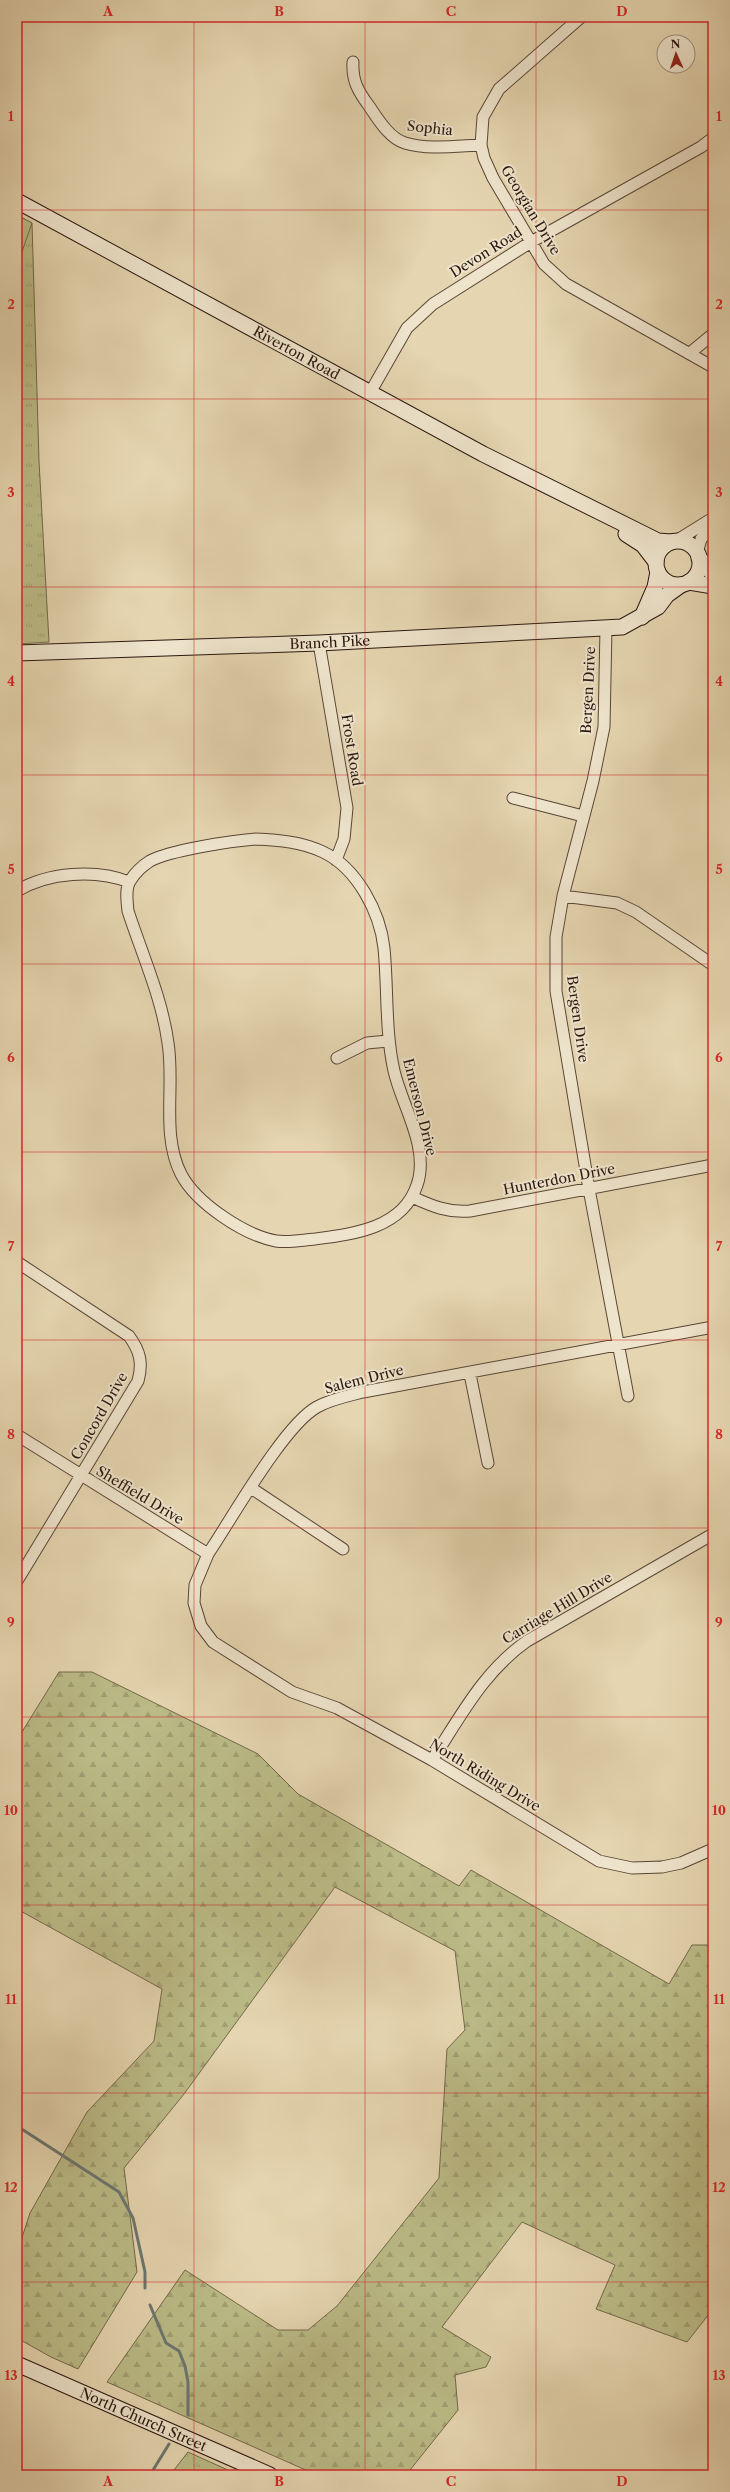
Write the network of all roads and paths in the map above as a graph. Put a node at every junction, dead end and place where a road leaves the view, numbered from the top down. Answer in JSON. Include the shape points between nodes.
{"nodes":[{"id":1,"x":581,"y":17,"type":"edge"},
{"id":2,"x":353,"y":62,"type":"dead end"},
{"id":3,"x":713,"y":138,"type":"edge"},
{"id":4,"x":481,"y":145,"type":"junction"},
{"id":5,"x":17,"y":201,"type":"edge"},
{"id":6,"x":531,"y":242,"type":"junction"},
{"id":7,"x":713,"y":334,"type":"edge"},
{"id":8,"x":690,"y":353,"type":"junction"},
{"id":9,"x":713,"y":367,"type":"edge"},
{"id":10,"x":371,"y":392,"type":"junction"},
{"id":11,"x":576,"y":502,"type":"junction"},
{"id":12,"x":713,"y":518,"type":"edge"},
{"id":13,"x":713,"y":526,"type":"edge"},
{"id":14,"x":673,"y":542,"type":"junction"},
{"id":15,"x":698,"y":555,"type":"junction"},
{"id":16,"x":657,"y":567,"type":"junction"},
{"id":17,"x":713,"y":574,"type":"edge"},
{"id":18,"x":685,"y":584,"type":"junction"},
{"id":19,"x":713,"y":586,"type":"edge"},
{"id":20,"x":641,"y":617,"type":"junction"},
{"id":21,"x":606,"y":628,"type":"junction"},
{"id":22,"x":319,"y":643,"type":"junction"},
{"id":23,"x":17,"y":653,"type":"edge"},
{"id":24,"x":513,"y":798,"type":"dead end"},
{"id":25,"x":583,"y":816,"type":"junction"},
{"id":26,"x":336,"y":860,"type":"junction"},
{"id":27,"x":130,"y":882,"type":"junction"},
{"id":28,"x":17,"y":891,"type":"edge"},
{"id":29,"x":563,"y":896,"type":"junction"},
{"id":30,"x":713,"y":965,"type":"edge"},
{"id":31,"x":388,"y":1041,"type":"junction"},
{"id":32,"x":337,"y":1058,"type":"dead end"},
{"id":33,"x":713,"y":1165,"type":"edge"},
{"id":34,"x":589,"y":1189,"type":"junction"},
{"id":35,"x":412,"y":1196,"type":"junction"},
{"id":36,"x":17,"y":1262,"type":"edge"},
{"id":37,"x":713,"y":1327,"type":"edge"},
{"id":38,"x":617,"y":1344,"type":"junction"},
{"id":39,"x":470,"y":1374,"type":"junction"},
{"id":40,"x":628,"y":1396,"type":"dead end"},
{"id":41,"x":17,"y":1435,"type":"edge"},
{"id":42,"x":488,"y":1463,"type":"dead end"},
{"id":43,"x":80,"y":1477,"type":"junction"},
{"id":44,"x":251,"y":1488,"type":"junction"},
{"id":45,"x":713,"y":1534,"type":"edge"},
{"id":46,"x":343,"y":1549,"type":"dead end"},
{"id":47,"x":208,"y":1554,"type":"junction"},
{"id":48,"x":17,"y":1581,"type":"edge"},
{"id":49,"x":250,"y":1664,"type":"joint"},
{"id":50,"x":432,"y":1760,"type":"junction"},
{"id":51,"x":713,"y":1849,"type":"edge"},
{"id":52,"x":17,"y":2364,"type":"edge"},
{"id":53,"x":270,"y":2475,"type":"edge"}],
"edges":[{"from":1,"to":4,"type":"street","name":"Georgian Drive","via":[[499,89],[483,117]]},
{"from":2,"to":4,"type":"street","name":"Sophia","via":[[352,76],[357,89],[381,125],[394,137],[404,143],[432,146]]},
{"from":3,"to":6,"type":"street","name":"Devon Road"},
{"from":4,"to":6,"type":"street","name":"Georgian Drive","via":[[493,178]]},
{"from":5,"to":10,"type":"main road","name":"Riverton Road"},
{"from":6,"to":8,"type":"street","name":"Georgian Drive","via":[[544,264],[566,284]]},
{"from":6,"to":10,"type":"street","name":"Devon Road","via":[[432,304],[407,328]]},
{"from":7,"to":8,"type":"street"},
{"from":8,"to":9,"type":"street","name":"Georgian Drive"},
{"from":10,"to":11,"type":"main road","name":"Riverton Road"},
{"from":11,"to":14,"type":"main road","name":"Riverton Road","via":[[658,541]]},
{"from":11,"to":16,"type":"main road","name":"Riverton Road","via":[[643,546]]},
{"from":12,"to":14,"type":"street"},
{"from":13,"to":15,"type":"street","via":[[701,539]]},
{"from":14,"to":15,"type":"main road","via":[[690,545]]},
{"from":14,"to":16,"type":"main road","via":[[660,551]]},
{"from":15,"to":17,"type":"main road"},
{"from":15,"to":18,"type":"main road","via":[[698,572]]},
{"from":16,"to":18,"type":"main road","via":[[666,582]]},
{"from":16,"to":20,"type":"main road","via":[[655,587]]},
{"from":18,"to":19,"type":"main road"},
{"from":18,"to":20,"type":"main road","name":"Branch Pike","via":[[667,595],[658,607]]},
{"from":20,"to":21,"type":"main road","name":"Branch Pike","via":[[622,627]]},
{"from":21,"to":22,"type":"main road","name":"Branch Pike"},
{"from":21,"to":25,"type":"street","name":"Bergen Drive","via":[[604,727]]},
{"from":22,"to":23,"type":"main road","name":"Branch Pike"},
{"from":22,"to":26,"type":"street","name":"Frost Road","via":[[347,808],[344,839]]},
{"from":24,"to":25,"type":"street"},
{"from":25,"to":29,"type":"street","name":"Bergen Drive"},
{"from":26,"to":27,"type":"street","name":"Emerson Drive","via":[[325,852],[281,840],[238,841],[158,858],[138,870]]},
{"from":26,"to":31,"type":"street","name":"Emerson Drive","via":[[360,884],[378,919],[384,946]]},
{"from":27,"to":28,"type":"street","via":[[116,876],[69,876],[29,883]]},
{"from":27,"to":35,"type":"street","name":"Emerson Drive","via":[[128,911],[169,1044],[173,1150],[181,1174],[194,1193],[230,1221],[252,1233],[288,1242],[341,1236],[379,1226],[401,1212]]},
{"from":29,"to":30,"type":"street","via":[[617,903],[636,912]]},
{"from":29,"to":34,"type":"street","name":"Bergen Drive","via":[[556,937],[556,991]]},
{"from":31,"to":32,"type":"street","via":[[367,1043]]},
{"from":31,"to":35,"type":"street","name":"Emerson Drive","via":[[420,1160],[418,1182]]},
{"from":33,"to":34,"type":"street","name":"Hunterdon Drive"},
{"from":34,"to":35,"type":"street","name":"Hunterdon Drive","via":[[454,1212],[434,1207]]},
{"from":34,"to":38,"type":"street","name":"Bergen Drive"},
{"from":36,"to":43,"type":"street","name":"Concord Drive","via":[[129,1336],[140,1356],[138,1381]]},
{"from":37,"to":38,"type":"street","name":"Salem Drive"},
{"from":38,"to":39,"type":"street","name":"Salem Drive"},
{"from":38,"to":40,"type":"street","name":"Bergen Drive"},
{"from":39,"to":42,"type":"street"},
{"from":39,"to":44,"type":"street","name":"Salem Drive","via":[[363,1392],[316,1408],[288,1433]]},
{"from":41,"to":43,"type":"street","name":"Sheffield Drive"},
{"from":43,"to":47,"type":"street","name":"Sheffield Drive"},
{"from":43,"to":48,"type":"street","name":"Concord Drive"},
{"from":44,"to":46,"type":"street"},
{"from":44,"to":47,"type":"street","name":"Salem Drive"},
{"from":45,"to":50,"type":"street","name":"Carriage Hill Drive","via":[[511,1652],[485,1678]]},
{"from":47,"to":49,"type":"street","name":"Salem Drive","via":[[195,1585],[196,1615],[200,1626],[213,1642]]},
{"from":49,"to":50,"type":"street","name":"North Riding Drive","via":[[292,1692],[337,1708]]},
{"from":50,"to":51,"type":"street","name":"North Riding Drive","via":[[599,1861],[632,1868],[662,1867],[680,1863]]},
{"from":52,"to":53,"type":"main road","name":"North Church Street"}]}
